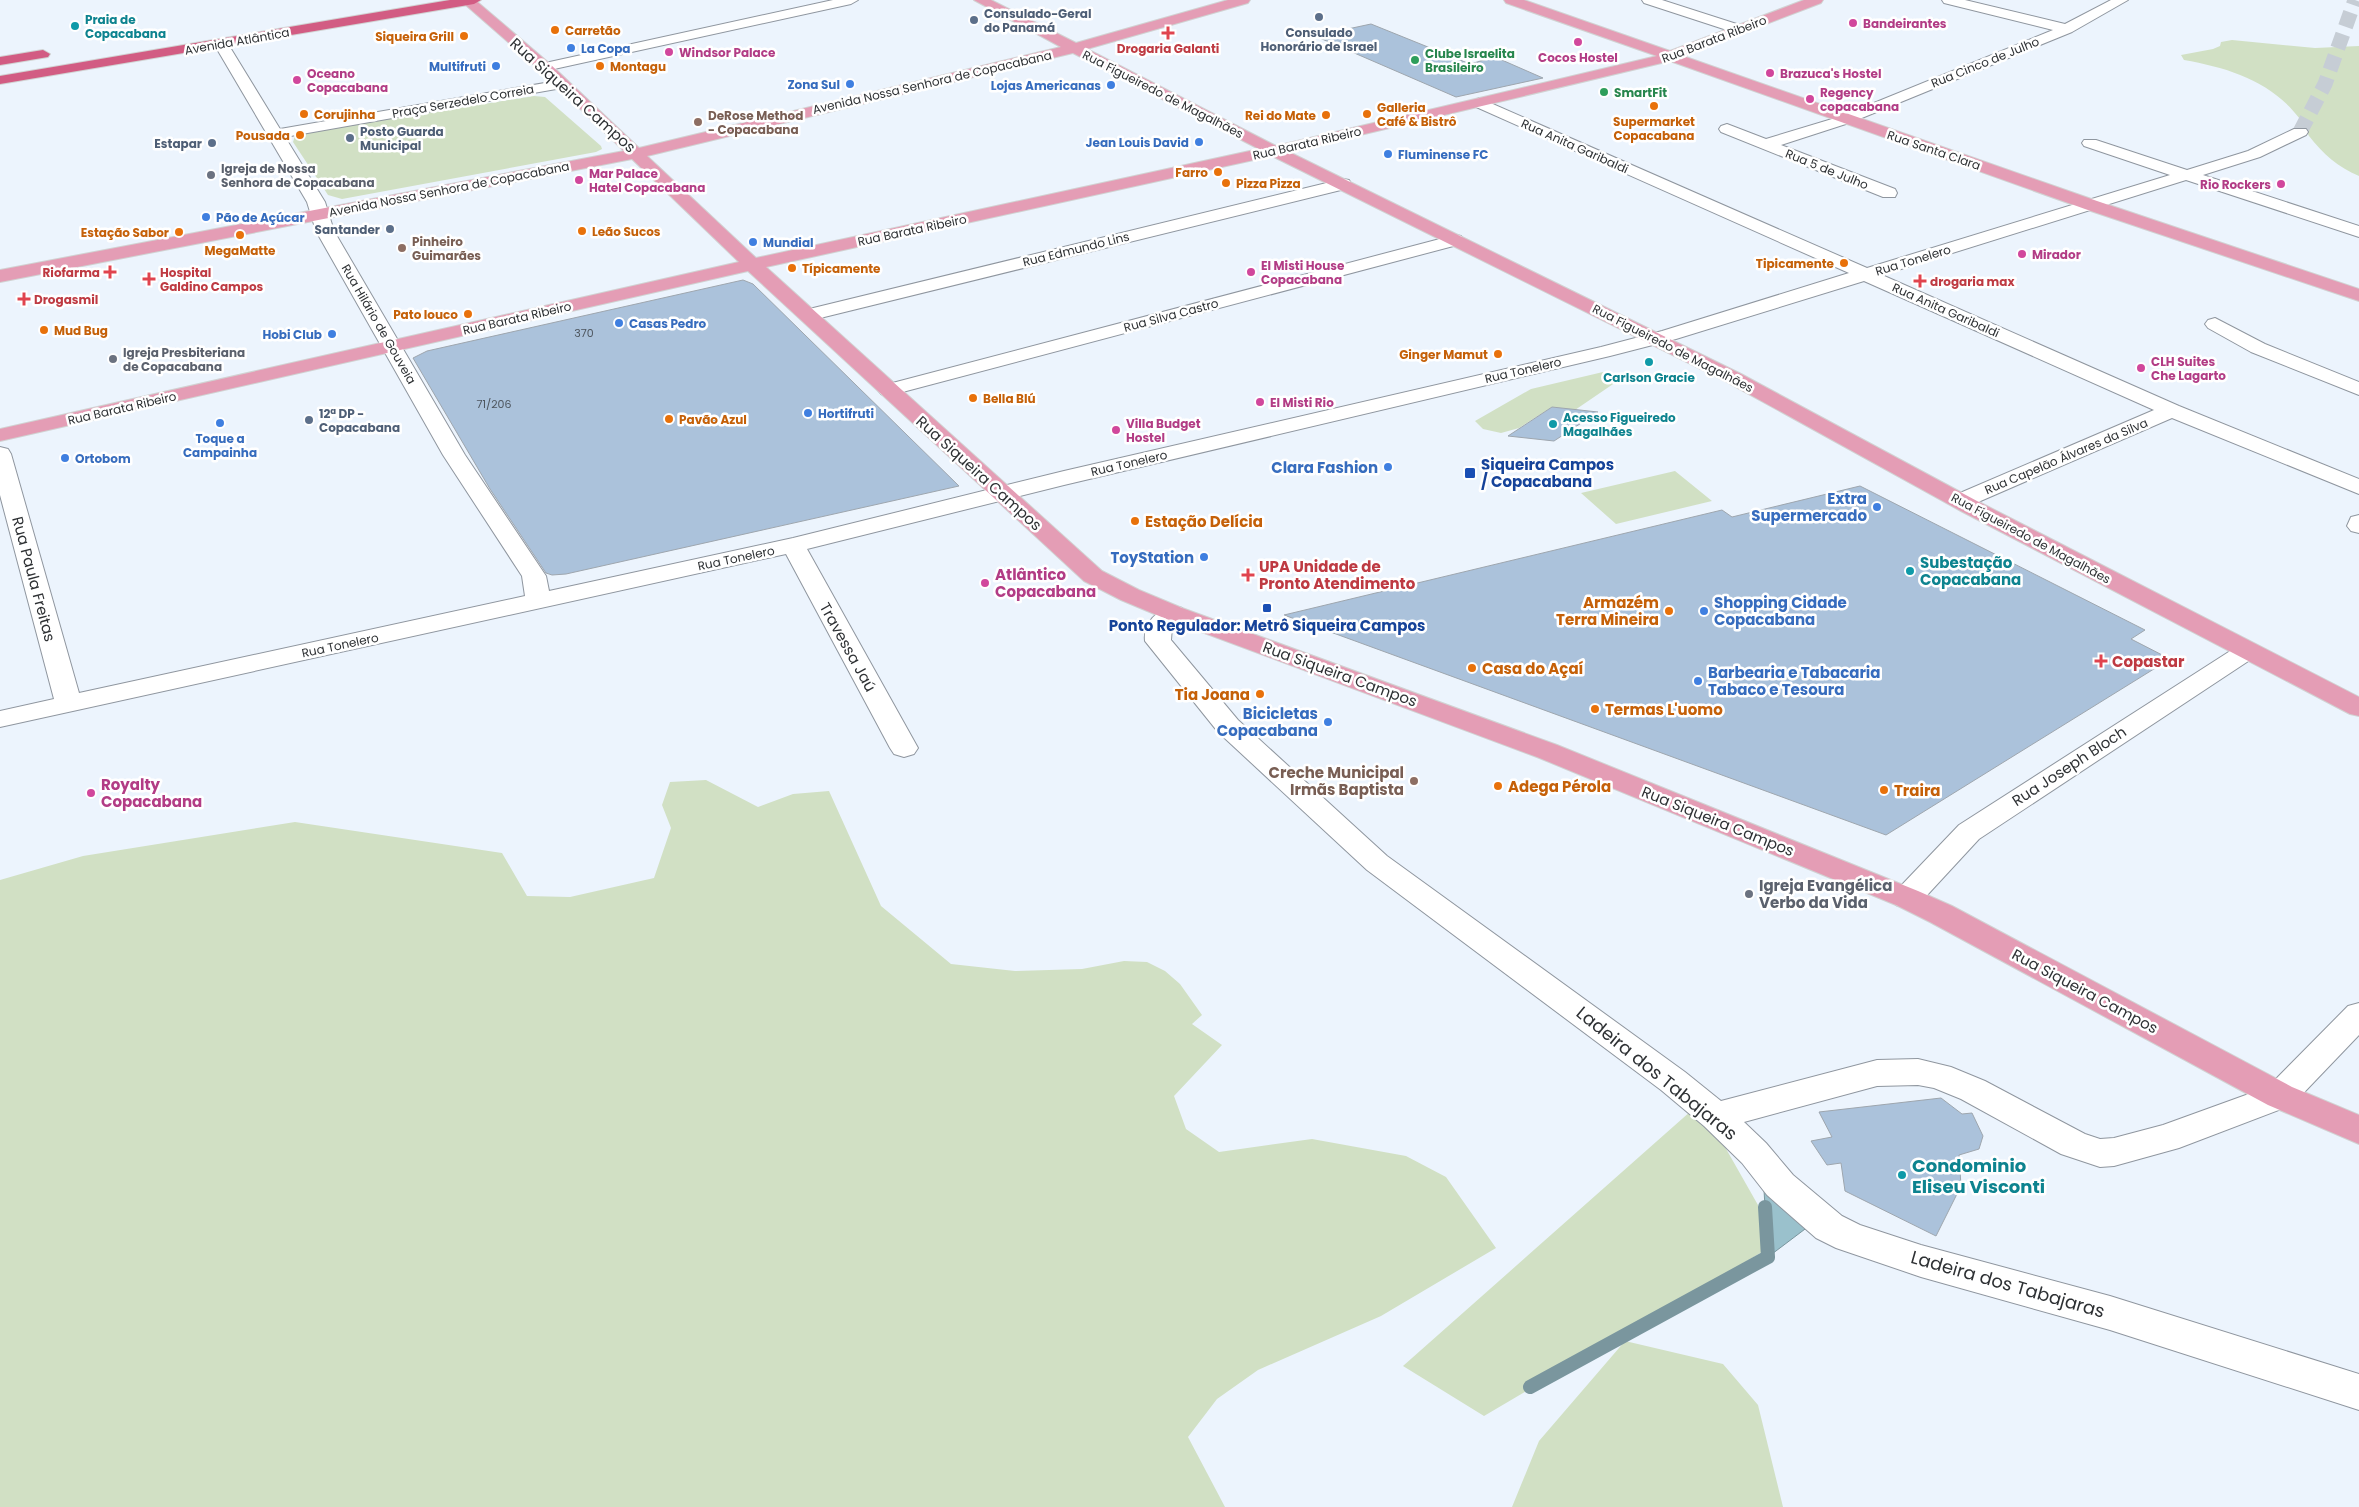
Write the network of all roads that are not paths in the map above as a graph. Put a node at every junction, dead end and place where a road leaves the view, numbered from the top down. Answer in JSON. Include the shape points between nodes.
{"nodes":[{"id":1,"x":470,"y":0,"type":"edge"},
{"id":2,"x":851,"y":0,"type":"edge"},
{"id":3,"x":981,"y":0,"type":"edge"},
{"id":4,"x":1243,"y":0,"type":"edge"},
{"id":5,"x":1511,"y":0,"type":"edge"},
{"id":6,"x":1648,"y":0,"type":"edge"},
{"id":7,"x":1816,"y":0,"type":"edge"},
{"id":8,"x":1949,"y":0,"type":"edge"},
{"id":9,"x":2121,"y":0,"type":"edge"},
{"id":10,"x":2067,"y":28,"type":"junction"},
{"id":11,"x":1741,"y":30,"type":"junction"},
{"id":12,"x":221,"y":44,"type":"junction"},
{"id":13,"x":1075,"y":48,"type":"junction"},
{"id":14,"x":57,"y":52,"type":"dead end"},
{"id":15,"x":1671,"y":57,"type":"junction"},
{"id":16,"x":0,"y":61,"type":"edge"},
{"id":17,"x":545,"y":67,"type":"junction"},
{"id":18,"x":0,"y":80,"type":"edge"},
{"id":19,"x":562,"y":84,"type":"junction"},
{"id":20,"x":1479,"y":103,"type":"junction"},
{"id":21,"x":1848,"y":119,"type":"junction"},
{"id":22,"x":1727,"y":129,"type":"dead end"},
{"id":23,"x":2300,"y":132,"type":"tunnel mouth"},
{"id":24,"x":276,"y":134,"type":"junction"},
{"id":25,"x":2090,"y":143,"type":"dead end"},
{"id":26,"x":1766,"y":144,"type":"junction"},
{"id":27,"x":1274,"y":151,"type":"junction"},
{"id":28,"x":638,"y":153,"type":"junction"},
{"id":29,"x":2184,"y":176,"type":"junction"},
{"id":30,"x":1343,"y":184,"type":"junction"},
{"id":31,"x":1889,"y":193,"type":"dead end"},
{"id":32,"x":2092,"y":205,"type":"junction"},
{"id":33,"x":321,"y":214,"type":"junction"},
{"id":34,"x":2359,"y":232,"type":"edge"},
{"id":35,"x":1455,"y":240,"type":"junction"},
{"id":36,"x":752,"y":264,"type":"junction"},
{"id":37,"x":1867,"y":275,"type":"junction"},
{"id":38,"x":0,"y":276,"type":"edge"},
{"id":39,"x":2359,"y":295,"type":"edge"},
{"id":40,"x":808,"y":314,"type":"junction"},
{"id":41,"x":2215,"y":324,"type":"dead end"},
{"id":42,"x":1656,"y":338,"type":"junction"},
{"id":43,"x":391,"y":347,"type":"junction"},
{"id":44,"x":2359,"y":389,"type":"edge"},
{"id":45,"x":888,"y":390,"type":"junction"},
{"id":46,"x":2172,"y":410,"type":"junction"},
{"id":47,"x":0,"y":435,"type":"edge"},
{"id":48,"x":0,"y":454,"type":"edge"},
{"id":49,"x":2359,"y":487,"type":"edge"},
{"id":50,"x":1002,"y":494,"type":"junction"},
{"id":51,"x":1960,"y":501,"type":"junction"},
{"id":52,"x":2359,"y":522,"type":"edge"},
{"id":53,"x":2359,"y":526,"type":"edge"},
{"id":54,"x":793,"y":545,"type":"junction"},
{"id":55,"x":538,"y":602,"type":"junction"},
{"id":56,"x":1173,"y":613,"type":"junction"},
{"id":57,"x":2246,"y":651,"type":"junction"},
{"id":58,"x":69,"y":704,"type":"junction"},
{"id":59,"x":2359,"y":708,"type":"edge"},
{"id":60,"x":0,"y":719,"type":"edge"},
{"id":61,"x":904,"y":748,"type":"dead end"},
{"id":62,"x":1907,"y":898,"type":"junction"},
{"id":63,"x":2359,"y":1015,"type":"edge"},
{"id":64,"x":2280,"y":1096,"type":"junction"},
{"id":65,"x":1716,"y":1116,"type":"junction"},
{"id":66,"x":2359,"y":1130,"type":"edge"},
{"id":67,"x":2359,"y":1392,"type":"edge"}],
"edges":[{"from":1,"to":12,"type":"highway","name":"Avenida Atlântica"},
{"from":1,"to":17,"type":"main road","name":"Rua Siqueira Campos"},
{"from":2,"to":17,"type":"street"},
{"from":3,"to":13,"type":"main road","name":"Rua Figueiredo de Magalhães"},
{"from":4,"to":13,"type":"main road","name":"Avenida Nossa Senhora de Copacabana"},
{"from":5,"to":15,"type":"main road","name":"Rua Santa Clara"},
{"from":6,"to":11,"type":"street"},
{"from":7,"to":11,"type":"main road","name":"Rua Barata Ribeiro"},
{"from":8,"to":10,"type":"street"},
{"from":9,"to":10,"type":"street","name":"Rua Cinco de Julho"},
{"from":10,"to":21,"type":"street","name":"Rua Cinco de Julho"},
{"from":11,"to":15,"type":"main road","name":"Rua Barata Ribeiro"},
{"from":12,"to":18,"type":"highway","name":"Avenida Atlântica"},
{"from":12,"to":24,"type":"street","name":"Rua Hilário de Gouveia"},
{"from":13,"to":27,"type":"main road","name":"Rua Figueiredo de Magalhães"},
{"from":13,"to":28,"type":"main road","name":"Avenida Nossa Senhora de Copacabana"},
{"from":14,"to":16,"type":"highway"},
{"from":15,"to":20,"type":"main road","name":"Rua Barata Ribeiro"},
{"from":15,"to":21,"type":"main road","name":"Rua Santa Clara"},
{"from":17,"to":19,"type":"main road","name":"Rua Siqueira Campos"},
{"from":19,"to":24,"type":"street","name":"Praça Serzedelo Correia"},
{"from":19,"to":28,"type":"main road","name":"Rua Siqueira Campos"},
{"from":20,"to":27,"type":"main road","name":"Rua Barata Ribeiro"},
{"from":20,"to":37,"type":"street","name":"Rua Anita Garibaldi"},
{"from":21,"to":26,"type":"street","name":"Rua 5 de Julho"},
{"from":21,"to":32,"type":"main road","name":"Rua Santa Clara"},
{"from":22,"to":26,"type":"street","name":"Rua 5 de Julho"},
{"from":23,"to":29,"type":"street","name":"Rua Tonelero","via":[[2254,154]]},
{"from":24,"to":33,"type":"street","name":"Rua Hilário de Gouveia"},
{"from":25,"to":29,"type":"street"},
{"from":26,"to":31,"type":"street","name":"Rua 5 de Julho"},
{"from":27,"to":30,"type":"main road","name":"Rua Figueiredo de Magalhães"},
{"from":27,"to":36,"type":"main road","name":"Rua Barata Ribeiro"},
{"from":28,"to":33,"type":"main road","name":"Avenida Nossa Senhora de Copacabana"},
{"from":28,"to":36,"type":"main road","name":"Rua Siqueira Campos"},
{"from":29,"to":32,"type":"street","name":"Rua Tonelero"},
{"from":29,"to":34,"type":"street"},
{"from":30,"to":35,"type":"main road","name":"Rua Figueiredo de Magalhães"},
{"from":30,"to":40,"type":"street","name":"Rua Edmundo Lins"},
{"from":32,"to":37,"type":"street","name":"Rua Tonelero"},
{"from":32,"to":39,"type":"main road","name":"Rua Santa Clara"},
{"from":33,"to":38,"type":"main road","name":"Avenida Nossa Senhora de Copacabana"},
{"from":33,"to":43,"type":"street","name":"Rua Hilário de Gouveia","via":[[325,231]]},
{"from":35,"to":42,"type":"main road","name":"Rua Figueiredo de Magalhães"},
{"from":35,"to":45,"type":"street","name":"Rua Silva Castro"},
{"from":36,"to":40,"type":"main road","name":"Rua Siqueira Campos"},
{"from":36,"to":43,"type":"main road","name":"Rua Barata Ribeiro"},
{"from":37,"to":42,"type":"street","name":"Rua Tonelero"},
{"from":37,"to":46,"type":"street","name":"Rua Anita Garibaldi"},
{"from":40,"to":45,"type":"main road","name":"Rua Siqueira Campos"},
{"from":41,"to":44,"type":"street","via":[[2258,348]]},
{"from":42,"to":50,"type":"street","name":"Rua Tonelero"},
{"from":42,"to":51,"type":"main road","name":"Rua Figueiredo de Magalhães"},
{"from":43,"to":47,"type":"main road","name":"Rua Barata Ribeiro"},
{"from":43,"to":55,"type":"street","name":"Rua Hilário de Gouveia","via":[[454,456],[534,576]]},
{"from":45,"to":50,"type":"main road","name":"Rua Siqueira Campos"},
{"from":46,"to":49,"type":"street","name":"Rua Anita Garibaldi"},
{"from":46,"to":51,"type":"street","name":"Rua Capelão Álvares da Silva"},
{"from":48,"to":58,"type":"street","name":"Rua Paula Freitas"},
{"from":50,"to":54,"type":"street","name":"Rua Tonelero"},
{"from":50,"to":56,"type":"main road","name":"Rua Siqueira Campos","via":[[1093,576]]},
{"from":51,"to":57,"type":"main road","name":"Rua Figueiredo de Magalhães"},
{"from":52,"to":53,"type":"street"},
{"from":54,"to":55,"type":"street","name":"Rua Tonelero"},
{"from":54,"to":61,"type":"street","name":"Travessa Jaú"},
{"from":55,"to":58,"type":"street","name":"Rua Tonelero"},
{"from":56,"to":62,"type":"main road","name":"Rua Siqueira Campos","via":[[1547,751]]},
{"from":56,"to":65,"type":"street","name":"Ladeira dos Tabajaras","via":[[1158,626],[1158,641],[1235,732],[1377,863],[1602,1027]]},
{"from":57,"to":59,"type":"main road","name":"Rua Figueiredo de Magalhães"},
{"from":57,"to":62,"type":"street","name":"Rua Joseph Bloch","via":[[1969,832]]},
{"from":58,"to":60,"type":"street","name":"Rua Tonelero"},
{"from":62,"to":64,"type":"main road","name":"Rua Siqueira Campos"},
{"from":63,"to":64,"type":"street"},
{"from":64,"to":65,"type":"street","via":[[2167,1138],[2100,1153],[2073,1144],[1973,1090],[1939,1076],[1918,1072],[1877,1073]]},
{"from":64,"to":66,"type":"main road","name":"Rua Siqueira Campos"},
{"from":65,"to":67,"type":"street","name":"Ladeira dos Tabajaras","via":[[1754,1153],[1780,1185],[1829,1227],[1849,1237],[1921,1261],[2110,1313]]}]}
